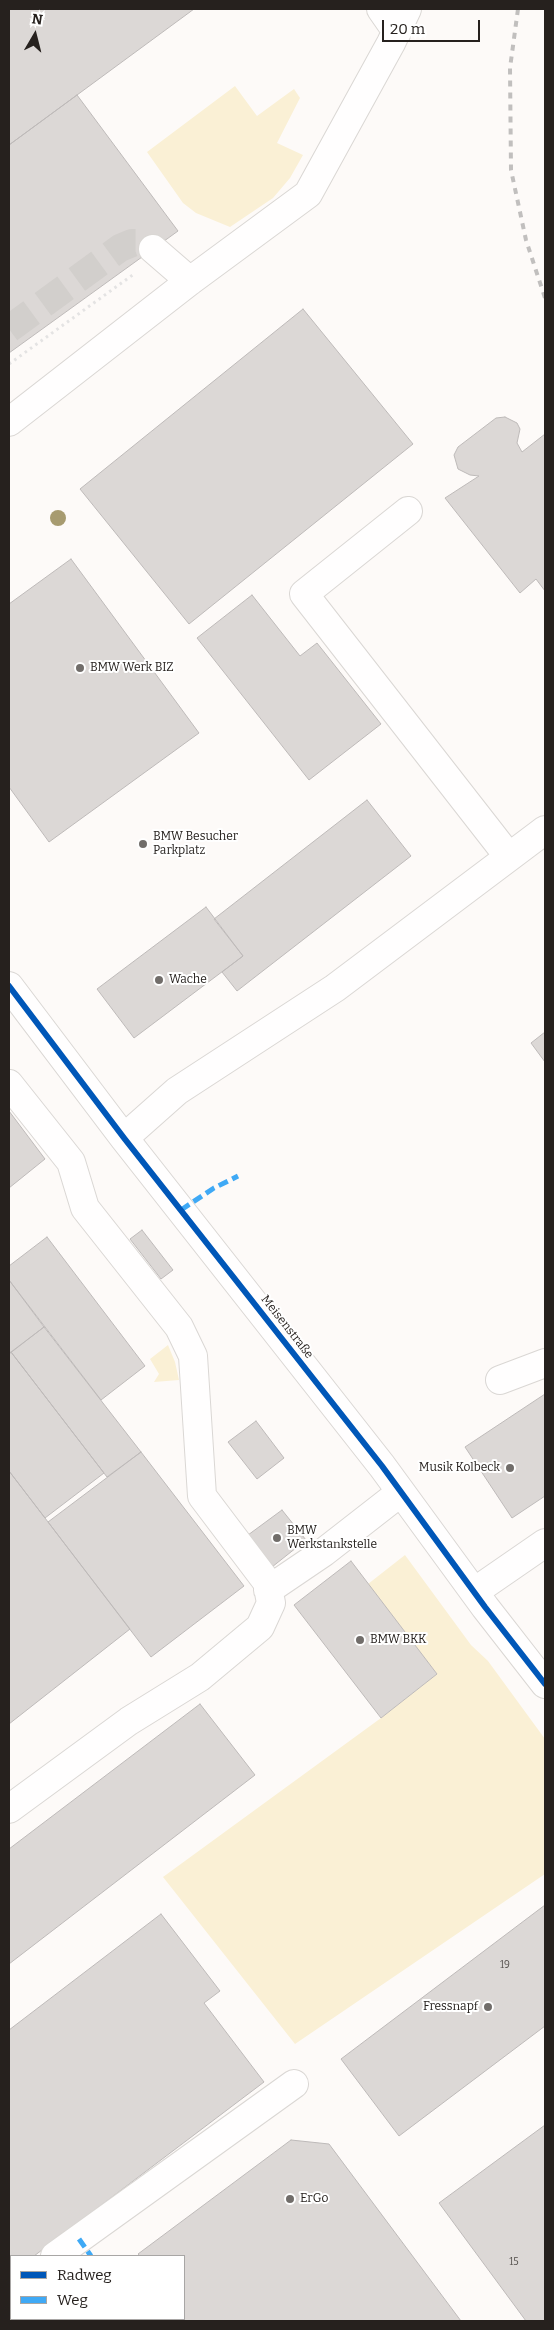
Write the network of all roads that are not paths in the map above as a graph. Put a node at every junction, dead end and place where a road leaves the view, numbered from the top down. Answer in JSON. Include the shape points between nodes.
{"nodes":[{"id":1,"x":381,"y":9,"type":"edge"},
{"id":2,"x":402,"y":20,"type":"edge"},
{"id":3,"x":153,"y":249,"type":"tunnel mouth"},
{"id":4,"x":190,"y":281,"type":"junction"},
{"id":5,"x":9,"y":422,"type":"edge"},
{"id":6,"x":408,"y":511,"type":"dead end"},
{"id":7,"x":545,"y":830,"type":"edge"},
{"id":8,"x":509,"y":857,"type":"junction"},
{"id":9,"x":9,"y":986,"type":"edge"},
{"id":10,"x":9,"y":1084,"type":"edge"},
{"id":11,"x":124,"y":1138,"type":"junction"},
{"id":12,"x":545,"y":1364,"type":"edge"},
{"id":13,"x":500,"y":1380,"type":"dead end"},
{"id":14,"x":401,"y":1492,"type":"junction"},
{"id":15,"x":545,"y":1543,"type":"edge"},
{"id":16,"x":268,"y":1590,"type":"junction"},
{"id":17,"x":474,"y":1592,"type":"junction"},
{"id":18,"x":545,"y":1684,"type":"edge"},
{"id":19,"x":9,"y":1809,"type":"edge"},
{"id":20,"x":294,"y":2084,"type":"dead end"},
{"id":21,"x":57,"y":2255,"type":"edge"}],
"edges":[{"from":1,"to":2,"type":"street"},
{"from":2,"to":4,"type":"street","via":[[308,194]]},
{"from":3,"to":4,"type":"street"},
{"from":4,"to":5,"type":"street"},
{"from":6,"to":8,"type":"street","via":[[304,594]]},
{"from":7,"to":8,"type":"street"},
{"from":8,"to":11,"type":"street","via":[[335,988],[177,1091]]},
{"from":9,"to":11,"type":"street","name":"Meisenstraße"},
{"from":10,"to":16,"type":"street","via":[[71,1162],[85,1208],[179,1326],[193,1356],[202,1496],[267,1582]]},
{"from":11,"to":14,"type":"street","name":"Meisenstraße"},
{"from":12,"to":13,"type":"street"},
{"from":14,"to":16,"type":"street","via":[[324,1552]]},
{"from":14,"to":17,"type":"street","name":"Meisenstraße"},
{"from":15,"to":17,"type":"street"},
{"from":16,"to":19,"type":"street","via":[[271,1603],[260,1627],[253,1634],[200,1678],[129,1721]]},
{"from":17,"to":18,"type":"street","name":"Meisenstraße"},
{"from":20,"to":21,"type":"street"}]}
